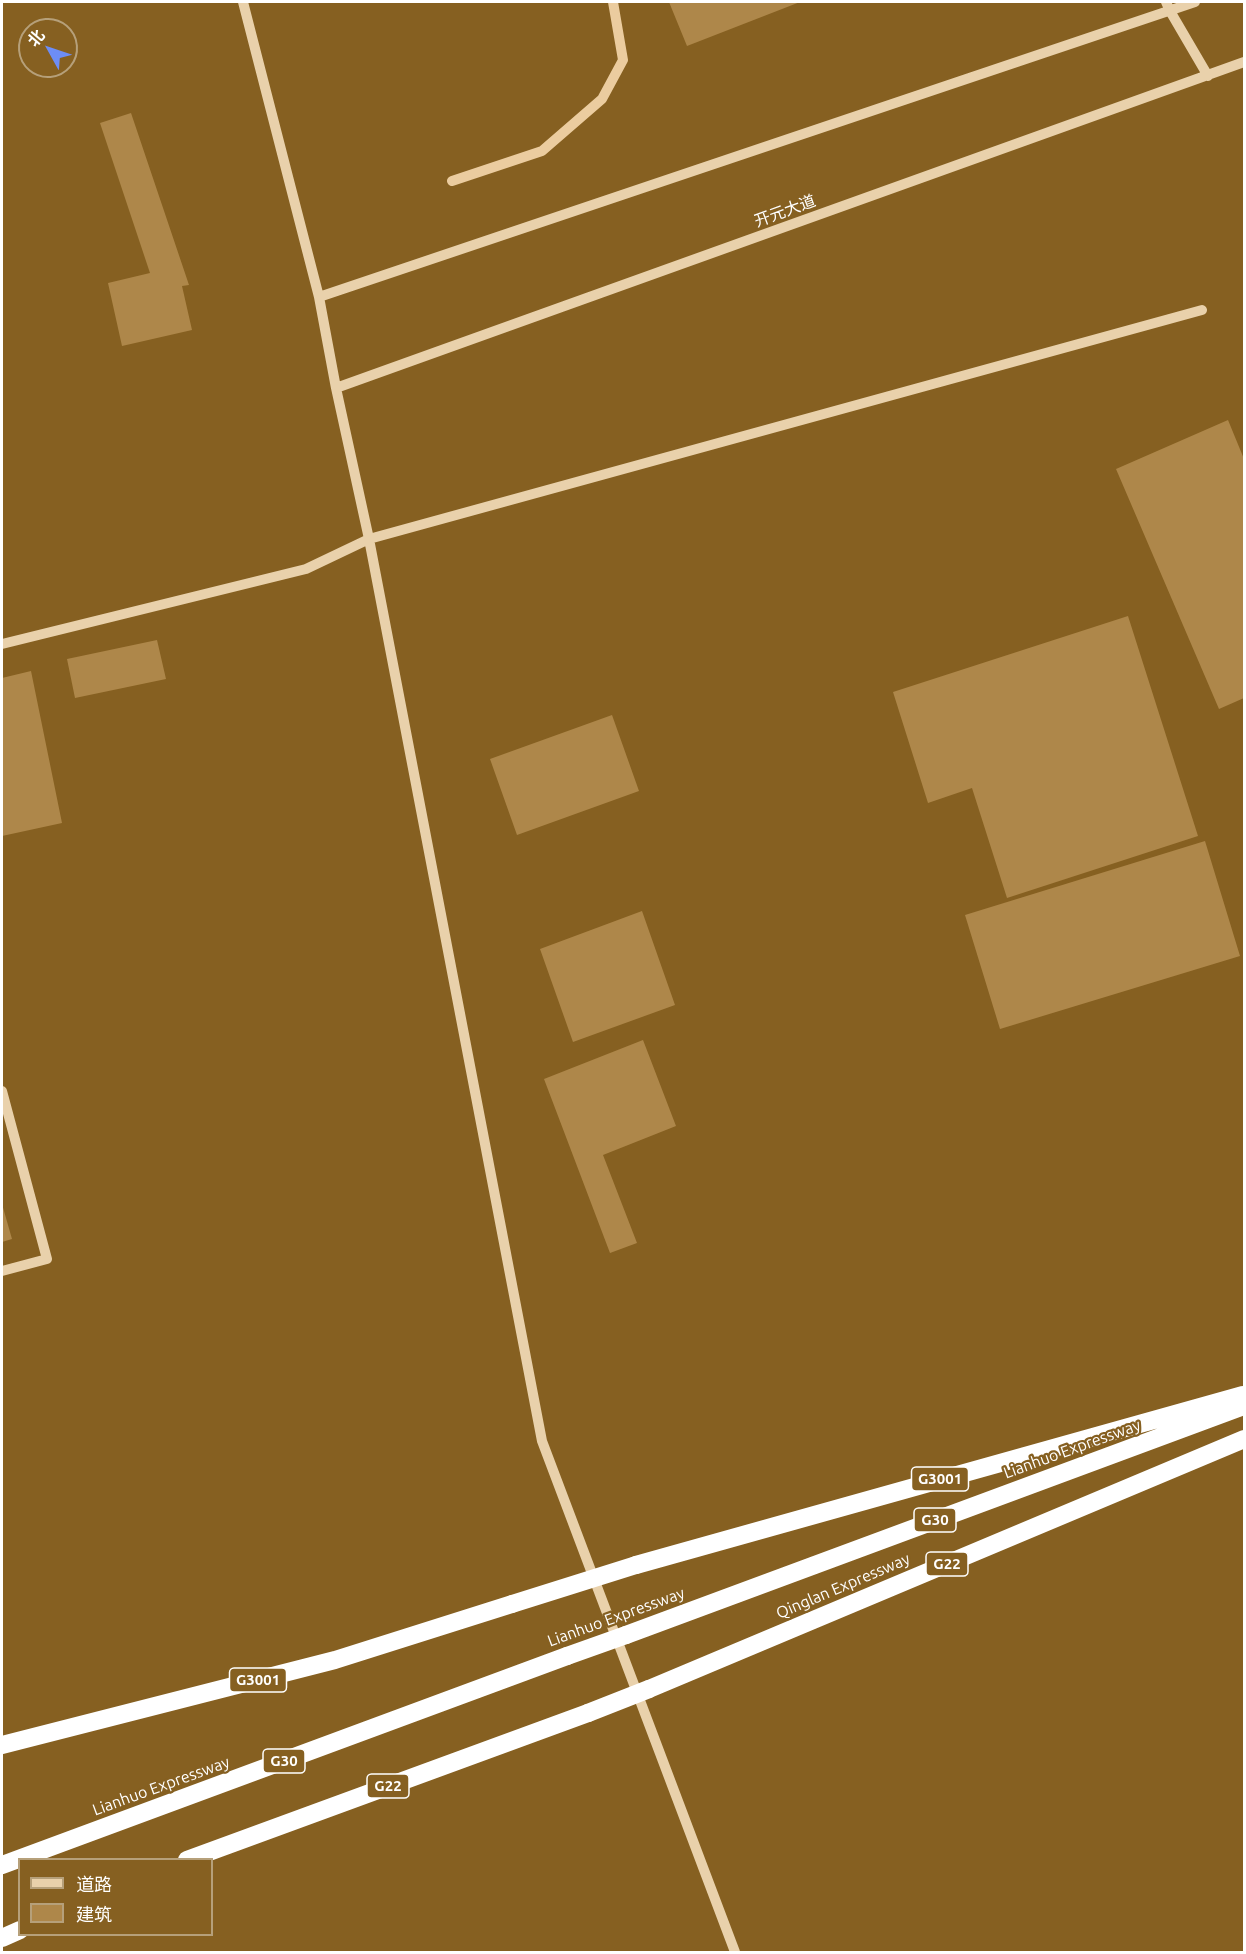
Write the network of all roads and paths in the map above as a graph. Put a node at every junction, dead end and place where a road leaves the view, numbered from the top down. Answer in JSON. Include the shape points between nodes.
{"nodes":[{"id":1,"x":243,"y":2,"type":"edge"},
{"id":2,"x":1195,"y":2,"type":"edge"},
{"id":3,"x":1168,"y":6,"type":"edge"},
{"id":4,"x":1245,"y":62,"type":"edge"},
{"id":5,"x":1208,"y":76,"type":"junction"},
{"id":6,"x":319,"y":297,"type":"junction"},
{"id":7,"x":1202,"y":310,"type":"dead end"},
{"id":8,"x":336,"y":388,"type":"junction"},
{"id":9,"x":369,"y":539,"type":"junction"},
{"id":10,"x":2,"y":644,"type":"edge"},
{"id":11,"x":2,"y":1091,"type":"edge"},
{"id":12,"x":2,"y":1271,"type":"edge"},
{"id":13,"x":1245,"y":1394,"type":"edge"},
{"id":14,"x":1245,"y":1406,"type":"edge"},
{"id":15,"x":1245,"y":1439,"type":"edge"},
{"id":16,"x":2,"y":1745,"type":"edge"},
{"id":17,"x":21,"y":1858,"type":"edge"},
{"id":18,"x":192,"y":1858,"type":"edge"},
{"id":19,"x":18,"y":1859,"type":"edge"},
{"id":20,"x":2,"y":1865,"type":"edge"},
{"id":21,"x":18,"y":1921,"type":"edge"},
{"id":22,"x":2,"y":1927,"type":"edge"},
{"id":23,"x":18,"y":1931,"type":"edge"},
{"id":24,"x":2,"y":1938,"type":"edge"},
{"id":25,"x":735,"y":1953,"type":"edge"}],
"edges":[{"from":1,"to":6,"type":"street"},
{"from":2,"to":3,"type":"street"},
{"from":3,"to":5,"type":"street"},
{"from":3,"to":6,"type":"street"},
{"from":4,"to":5,"type":"street","name":"开元大道"},
{"from":5,"to":8,"type":"street","name":"开元大道"},
{"from":6,"to":8,"type":"street"},
{"from":7,"to":9,"type":"street"},
{"from":8,"to":9,"type":"street"},
{"from":9,"to":10,"type":"street","via":[[306,569]]},
{"from":9,"to":25,"type":"street","via":[[542,1441]]},
{"from":11,"to":12,"type":"street","via":[[47,1259]]},
{"from":13,"to":16,"type":"highway","number":"G3001","bridge":true,"via":[[636,1564],[334,1660]]},
{"from":14,"to":17,"type":"highway","name":"Lianhuo Expressway","number":"G30","bridge":true},
{"from":15,"to":18,"type":"highway","name":"Qinglan Expressway","number":"G22","bridge":true,"via":[[649,1689]]},
{"from":19,"to":20,"type":"highway","name":"Lianhuo Expressway","number":"G30","bridge":true},
{"from":21,"to":22,"type":"highway"},
{"from":23,"to":24,"type":"highway"}]}
